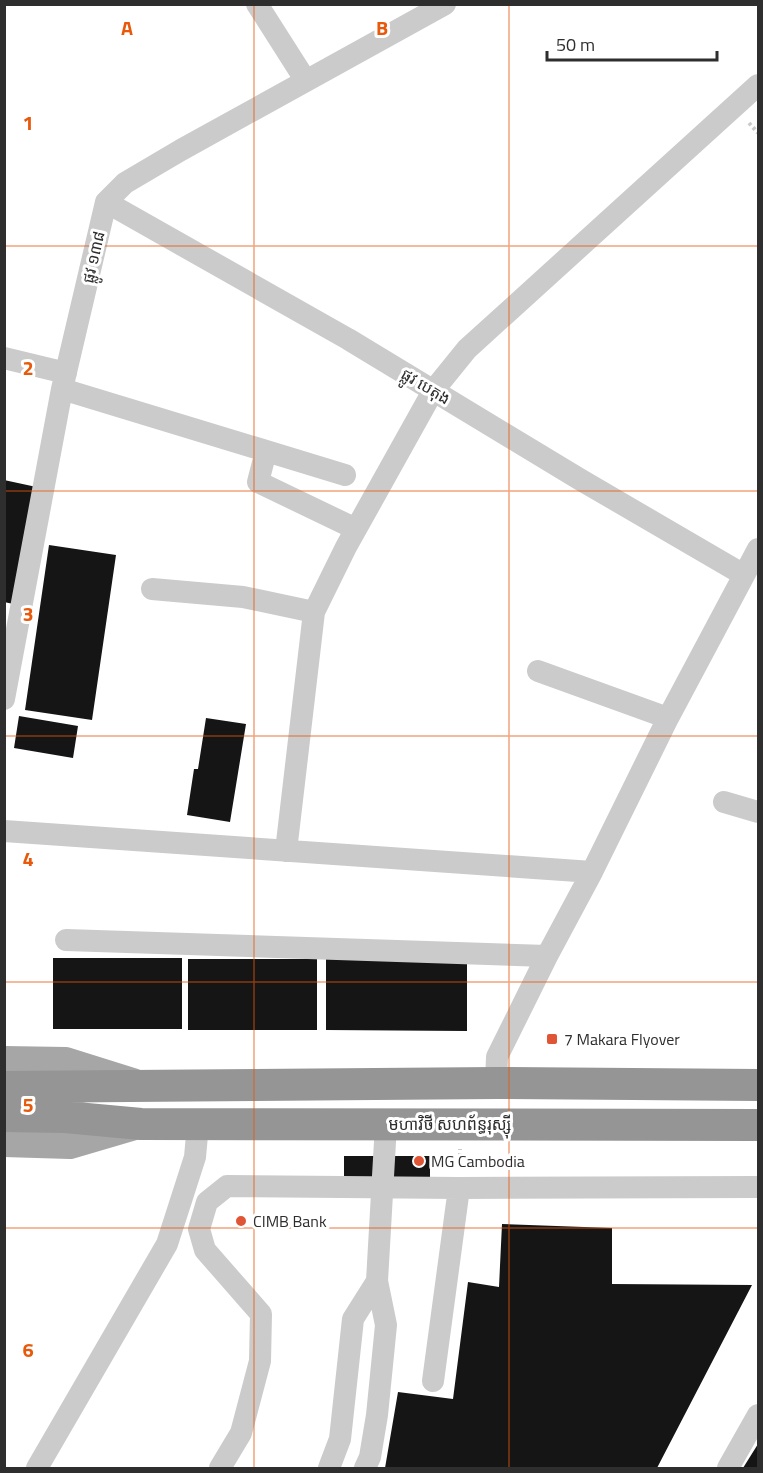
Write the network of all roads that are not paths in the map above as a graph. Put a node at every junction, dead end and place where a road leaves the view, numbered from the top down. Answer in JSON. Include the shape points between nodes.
{"nodes":[{"id":1,"x":257,"y":4,"type":"edge"},
{"id":2,"x":445,"y":4,"type":"edge"},
{"id":3,"x":306,"y":81,"type":"junction"},
{"id":4,"x":759,"y":85,"type":"edge"},
{"id":5,"x":106,"y":202,"type":"junction"},
{"id":6,"x":4,"y":358,"type":"edge"},
{"id":7,"x":64,"y":381,"type":"junction"},
{"id":8,"x":433,"y":391,"type":"junction"},
{"id":9,"x":266,"y":451,"type":"junction"},
{"id":10,"x":345,"y":475,"type":"dead end"},
{"id":11,"x":356,"y":529,"type":"junction"},
{"id":12,"x":759,"y":549,"type":"edge"},
{"id":13,"x":744,"y":575,"type":"junction"},
{"id":14,"x":152,"y":589,"type":"dead end"},
{"id":15,"x":314,"y":612,"type":"junction"},
{"id":16,"x":538,"y":671,"type":"dead end"},
{"id":17,"x":4,"y":699,"type":"edge"},
{"id":18,"x":668,"y":718,"type":"junction"},
{"id":19,"x":724,"y":802,"type":"dead end"},
{"id":20,"x":759,"y":812,"type":"edge"},
{"id":21,"x":4,"y":831,"type":"edge"},
{"id":22,"x":286,"y":850,"type":"junction"},
{"id":23,"x":592,"y":872,"type":"junction"},
{"id":24,"x":66,"y":940,"type":"dead end"},
{"id":25,"x":548,"y":956,"type":"junction"},
{"id":26,"x":4,"y":1060,"type":"edge"},
{"id":27,"x":496,"y":1083,"type":"junction"},
{"id":28,"x":141,"y":1085,"type":"junction"},
{"id":29,"x":759,"y":1085,"type":"edge"},
{"id":30,"x":4,"y":1087,"type":"edge"},
{"id":31,"x":4,"y":1116,"type":"edge"},
{"id":32,"x":141,"y":1124,"type":"junction"},
{"id":33,"x":198,"y":1124,"type":"junction"},
{"id":34,"x":386,"y":1124,"type":"junction"},
{"id":35,"x":759,"y":1125,"type":"edge"},
{"id":36,"x":4,"y":1143,"type":"edge"},
{"id":37,"x":383,"y":1187,"type":"junction"},
{"id":38,"x":759,"y":1187,"type":"edge"},
{"id":39,"x":459,"y":1188,"type":"junction"},
{"id":40,"x":377,"y":1281,"type":"junction"},
{"id":41,"x":433,"y":1382,"type":"dead end"},
{"id":42,"x":759,"y":1415,"type":"edge"},
{"id":43,"x":37,"y":1468,"type":"edge"},
{"id":44,"x":220,"y":1468,"type":"edge"},
{"id":45,"x":329,"y":1468,"type":"edge"},
{"id":46,"x":365,"y":1468,"type":"edge"},
{"id":47,"x":728,"y":1468,"type":"edge"}],
"edges":[{"from":1,"to":3,"type":"street"},
{"from":2,"to":3,"type":"street"},
{"from":3,"to":5,"type":"street","via":[[126,183]]},
{"from":4,"to":8,"type":"street","via":[[467,349]]},
{"from":5,"to":7,"type":"street","name":"ផ្លូវ ១៣៨"},
{"from":5,"to":8,"type":"street","name":"ផ្លូវ បេតុង"},
{"from":6,"to":7,"type":"street"},
{"from":7,"to":9,"type":"street"},
{"from":7,"to":17,"type":"street","name":"ផ្លូវ ១៣៨"},
{"from":8,"to":11,"type":"street"},
{"from":8,"to":13,"type":"street","name":"ផ្លូវ បេតុង"},
{"from":9,"to":10,"type":"street"},
{"from":9,"to":11,"type":"street","via":[[258,482]]},
{"from":11,"to":15,"type":"street"},
{"from":12,"to":13,"type":"street"},
{"from":13,"to":18,"type":"street"},
{"from":14,"to":15,"type":"street","via":[[243,597]]},
{"from":15,"to":22,"type":"street"},
{"from":16,"to":18,"type":"street"},
{"from":18,"to":23,"type":"street"},
{"from":19,"to":20,"type":"street"},
{"from":21,"to":22,"type":"street"},
{"from":22,"to":23,"type":"street"},
{"from":23,"to":25,"type":"street"},
{"from":24,"to":25,"type":"street"},
{"from":25,"to":27,"type":"street","via":[[496,1057]]},
{"from":26,"to":28,"type":"main road","via":[[66,1061]]},
{"from":27,"to":28,"type":"highway"},
{"from":27,"to":29,"type":"highway"},
{"from":28,"to":30,"type":"highway"},
{"from":31,"to":32,"type":"highway","name":"មហាវិថី សហព័ន្ធរុស្ស៊ី"},
{"from":32,"to":33,"type":"highway","name":"មហាវិថី សហព័ន្ធរុស្ស៊ី"},
{"from":32,"to":36,"type":"main road","name":"មហាវិថី សហព័ន្ធរុស្ស៊ី","via":[[70,1145]]},
{"from":33,"to":34,"type":"highway","name":"មហាវិថី សហព័ន្ធរុស្ស៊ី"},
{"from":33,"to":43,"type":"street","via":[[195,1157],[167,1244]]},
{"from":34,"to":35,"type":"highway","name":"មហាវិថី សហព័ន្ធរុស្ស៊ី"},
{"from":34,"to":37,"type":"street"},
{"from":37,"to":39,"type":"street"},
{"from":37,"to":40,"type":"street"},
{"from":37,"to":44,"type":"street","via":[[227,1186],[207,1202],[199,1229],[204,1250],[261,1314],[260,1361],[241,1433]]},
{"from":38,"to":39,"type":"street"},
{"from":39,"to":41,"type":"street"},
{"from":40,"to":45,"type":"street","via":[[353,1319],[340,1438]]},
{"from":40,"to":46,"type":"street","via":[[386,1325],[377,1415]]},
{"from":42,"to":47,"type":"street"}]}
